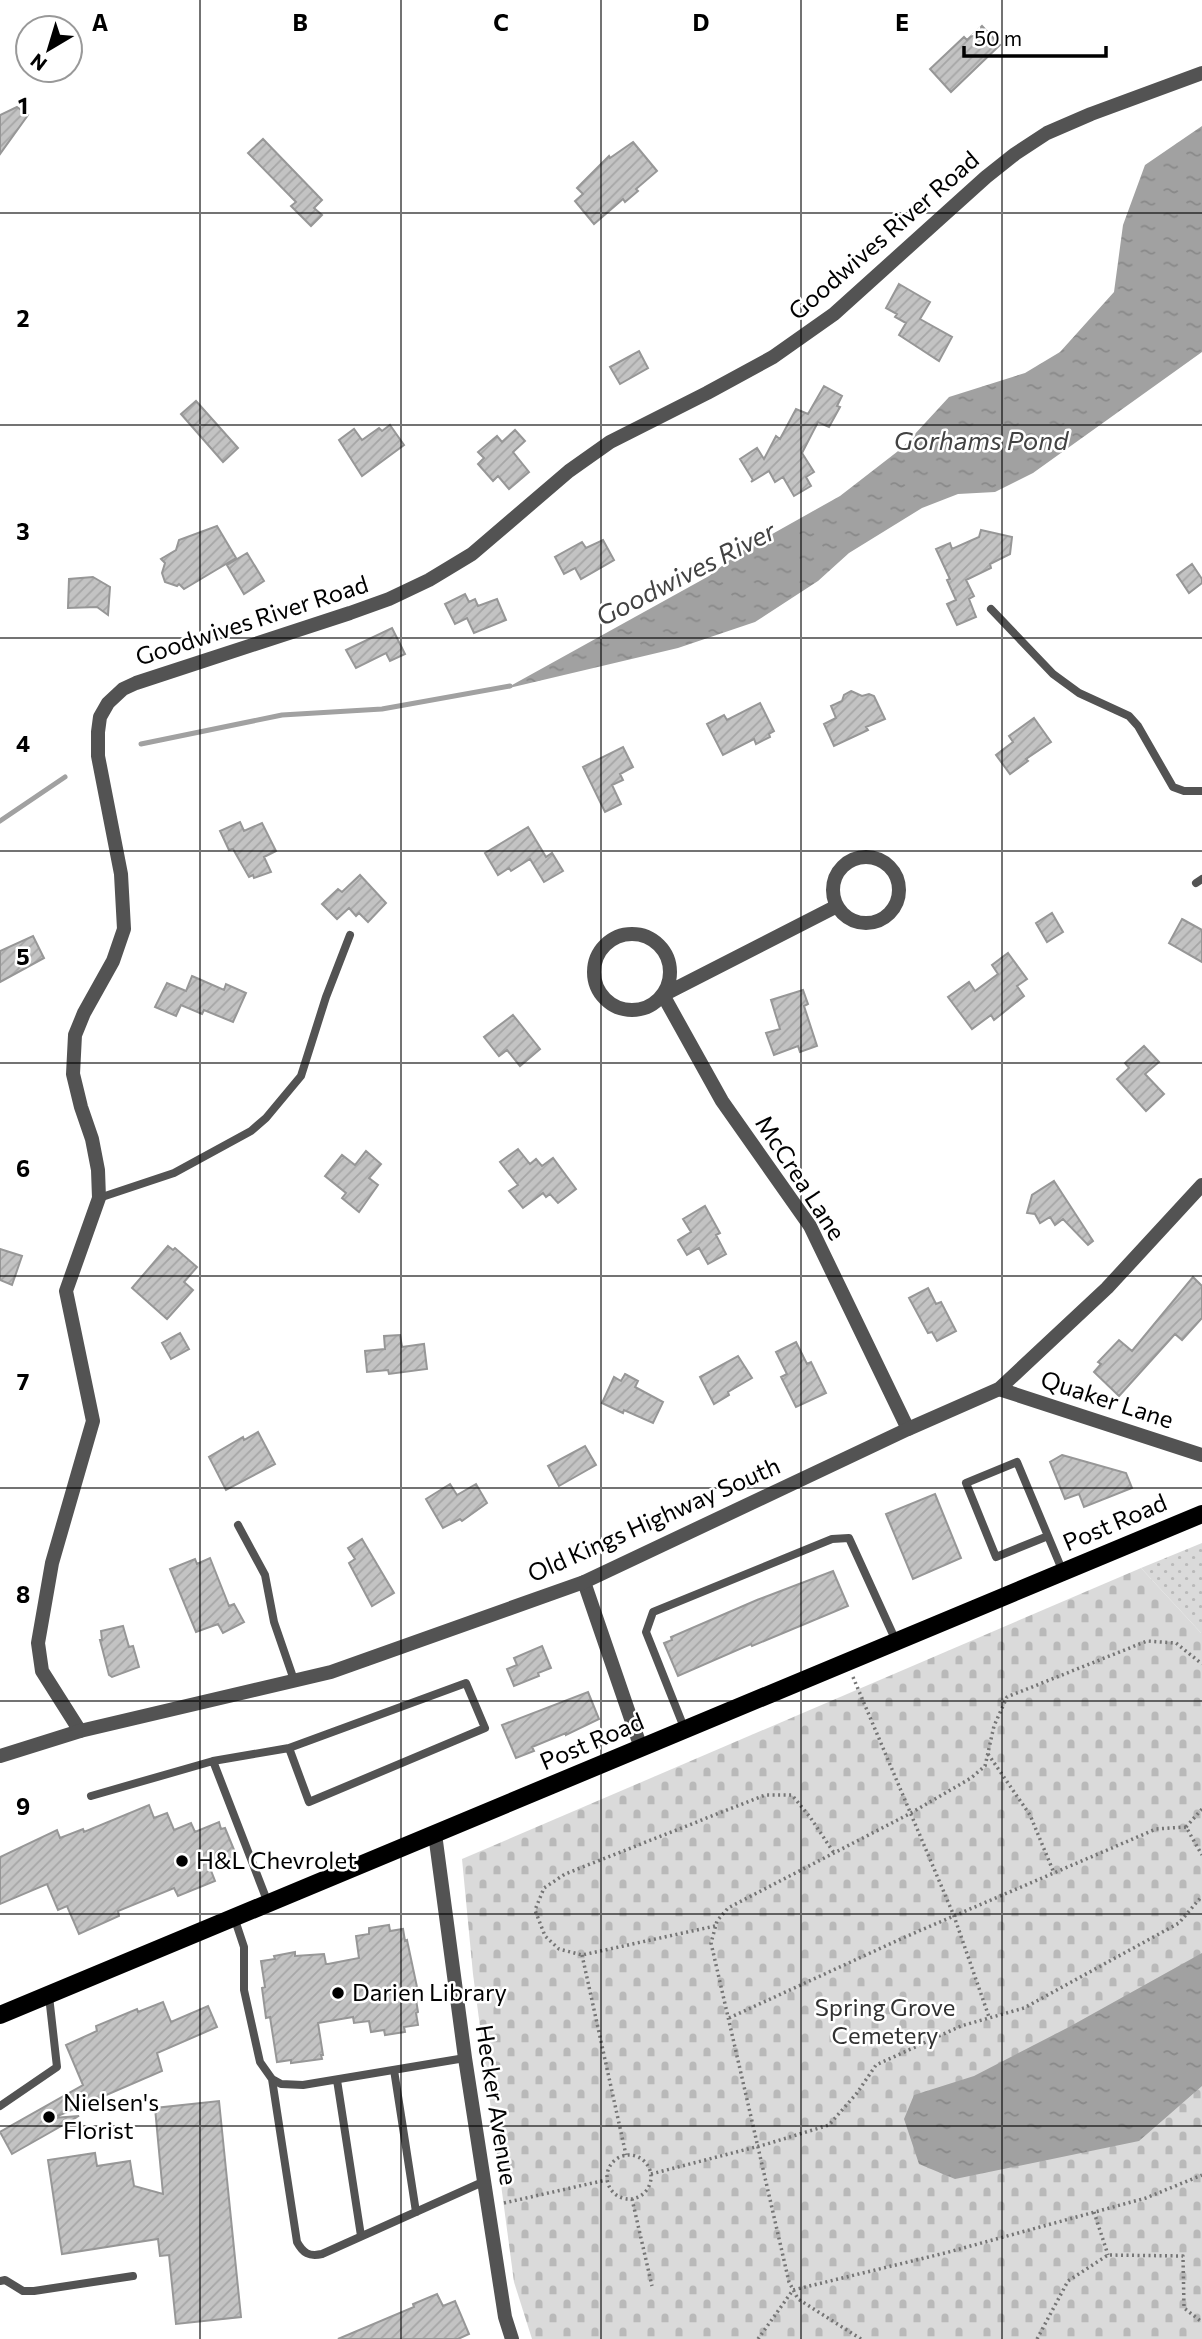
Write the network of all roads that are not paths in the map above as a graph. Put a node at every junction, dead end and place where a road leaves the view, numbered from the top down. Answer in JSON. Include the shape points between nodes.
{"nodes":[{"id":1,"x":1202,"y":73,"type":"edge"},
{"id":2,"x":990,"y":609,"type":"dead end"},
{"id":3,"x":1202,"y":791,"type":"edge"},
{"id":4,"x":837,"y":906,"type":"junction"},
{"id":5,"x":350,"y":935,"type":"dead end"},
{"id":6,"x":663,"y":995,"type":"junction"},
{"id":7,"x":1202,"y":1185,"type":"edge"},
{"id":8,"x":99,"y":1198,"type":"junction"},
{"id":9,"x":999,"y":1389,"type":"junction"},
{"id":10,"x":908,"y":1429,"type":"junction"},
{"id":11,"x":1202,"y":1455,"type":"edge"},
{"id":12,"x":1202,"y":1514,"type":"edge"},
{"id":13,"x":238,"y":1525,"type":"dead end"},
{"id":14,"x":1048,"y":1536,"type":"junction"},
{"id":15,"x":1063,"y":1572,"type":"junction"},
{"id":16,"x":584,"y":1582,"type":"junction"},
{"id":17,"x":897,"y":1641,"type":"junction"},
{"id":18,"x":294,"y":1681,"type":"junction"},
{"id":19,"x":685,"y":1730,"type":"junction"},
{"id":20,"x":80,"y":1731,"type":"junction"},
{"id":21,"x":289,"y":1748,"type":"junction"},
{"id":22,"x":641,"y":1748,"type":"junction"},
{"id":23,"x":0,"y":1756,"type":"edge"},
{"id":24,"x":212,"y":1761,"type":"junction"},
{"id":25,"x":91,"y":1797,"type":"dead end"},
{"id":26,"x":435,"y":1834,"type":"junction"},
{"id":27,"x":268,"y":1903,"type":"junction"},
{"id":28,"x":234,"y":1917,"type":"junction"},
{"id":29,"x":49,"y":1994,"type":"junction"},
{"id":30,"x":0,"y":2015,"type":"edge"},
{"id":31,"x":466,"y":2059,"type":"junction"},
{"id":32,"x":394,"y":2070,"type":"junction"},
{"id":33,"x":272,"y":2079,"type":"junction"},
{"id":34,"x":338,"y":2080,"type":"junction"},
{"id":35,"x":0,"y":2106,"type":"edge"},
{"id":36,"x":485,"y":2181,"type":"junction"},
{"id":37,"x":416,"y":2212,"type":"junction"},
{"id":38,"x":361,"y":2236,"type":"junction"},
{"id":39,"x":133,"y":2276,"type":"dead end"},
{"id":40,"x":0,"y":2281,"type":"edge"},
{"id":41,"x":512,"y":2339,"type":"edge"}],
"edges":[{"from":1,"to":8,"type":"street","name":"Goodwives River Road","via":[[1047,133],[986,177],[834,314],[773,357],[610,442],[472,554],[429,580],[350,613],[136,683],[108,703],[100,717],[98,756],[121,874],[124,929],[113,961],[79,1024],[73,1051],[73,1074],[92,1139]]},
{"from":2,"to":3,"type":"lane","via":[[1053,674],[1079,693],[1129,716],[1172,787]]},
{"from":4,"to":4,"type":"street","via":[[857,922],[883,920],[899,900],[896,874],[876,858],[850,860],[834,881]]},
{"from":4,"to":6,"type":"street"},
{"from":5,"to":8,"type":"lane","via":[[301,1076],[267,1118],[174,1173]]},
{"from":6,"to":6,"type":"street","via":[[670,981],[670,966],[665,952],[650,938],[625,934],[600,949],[593,978],[609,1004],[638,1011]]},
{"from":6,"to":10,"type":"street","name":"McCrea Lane","via":[[722,1101],[810,1226]]},
{"from":7,"to":9,"type":"street","name":"Old Kings Highway South","via":[[1107,1288]]},
{"from":8,"to":20,"type":"street","name":"Goodwives River Road","via":[[66,1291],[93,1421],[52,1563],[38,1643],[42,1671]]},
{"from":9,"to":10,"type":"street","name":"Old Kings Highway South"},
{"from":9,"to":11,"type":"street","name":"Quaker Lane"},
{"from":10,"to":16,"type":"street","name":"Old Kings Highway South"},
{"from":12,"to":15,"type":"main road","name":"Post Road"},
{"from":13,"to":18,"type":"lane","via":[[265,1575],[274,1622]]},
{"from":14,"to":14,"type":"lane","via":[[1017,1462],[966,1483],[996,1557]]},
{"from":14,"to":15,"type":"lane"},
{"from":15,"to":17,"type":"main road","name":"Post Road"},
{"from":16,"to":18,"type":"street","name":"Old Kings Highway South"},
{"from":16,"to":22,"type":"street"},
{"from":17,"to":19,"type":"main road","name":"Post Road"},
{"from":17,"to":19,"type":"lane","via":[[849,1538],[832,1539],[653,1612],[646,1632]]},
{"from":18,"to":20,"type":"street","name":"Old Kings Highway South"},
{"from":19,"to":22,"type":"main road","name":"Post Road"},
{"from":20,"to":23,"type":"street","name":"Old Kings Highway South"},
{"from":21,"to":21,"type":"lane","via":[[466,1683],[485,1728],[309,1802]]},
{"from":21,"to":24,"type":"lane"},
{"from":22,"to":26,"type":"main road","name":"Post Road"},
{"from":24,"to":25,"type":"lane"},
{"from":24,"to":27,"type":"lane"},
{"from":26,"to":27,"type":"main road","name":"Post Road"},
{"from":26,"to":31,"type":"street","name":"Hecker Avenue"},
{"from":27,"to":28,"type":"main road","name":"Post Road"},
{"from":28,"to":29,"type":"main road","name":"Post Road"},
{"from":28,"to":33,"type":"lane","via":[[244,1947],[244,1990],[260,2062]]},
{"from":29,"to":30,"type":"main road","name":"Post Road"},
{"from":29,"to":35,"type":"lane","via":[[57,2067]]},
{"from":31,"to":32,"type":"lane"},
{"from":31,"to":36,"type":"street","name":"Hecker Avenue"},
{"from":32,"to":34,"type":"lane"},
{"from":32,"to":37,"type":"lane"},
{"from":33,"to":34,"type":"lane","via":[[292,2086]]},
{"from":33,"to":38,"type":"lane","via":[[302,2251],[314,2256]]},
{"from":34,"to":38,"type":"lane"},
{"from":36,"to":37,"type":"lane"},
{"from":36,"to":41,"type":"street","name":"Hecker Avenue"},
{"from":37,"to":38,"type":"lane"},
{"from":39,"to":40,"type":"lane","via":[[34,2291]]}]}
